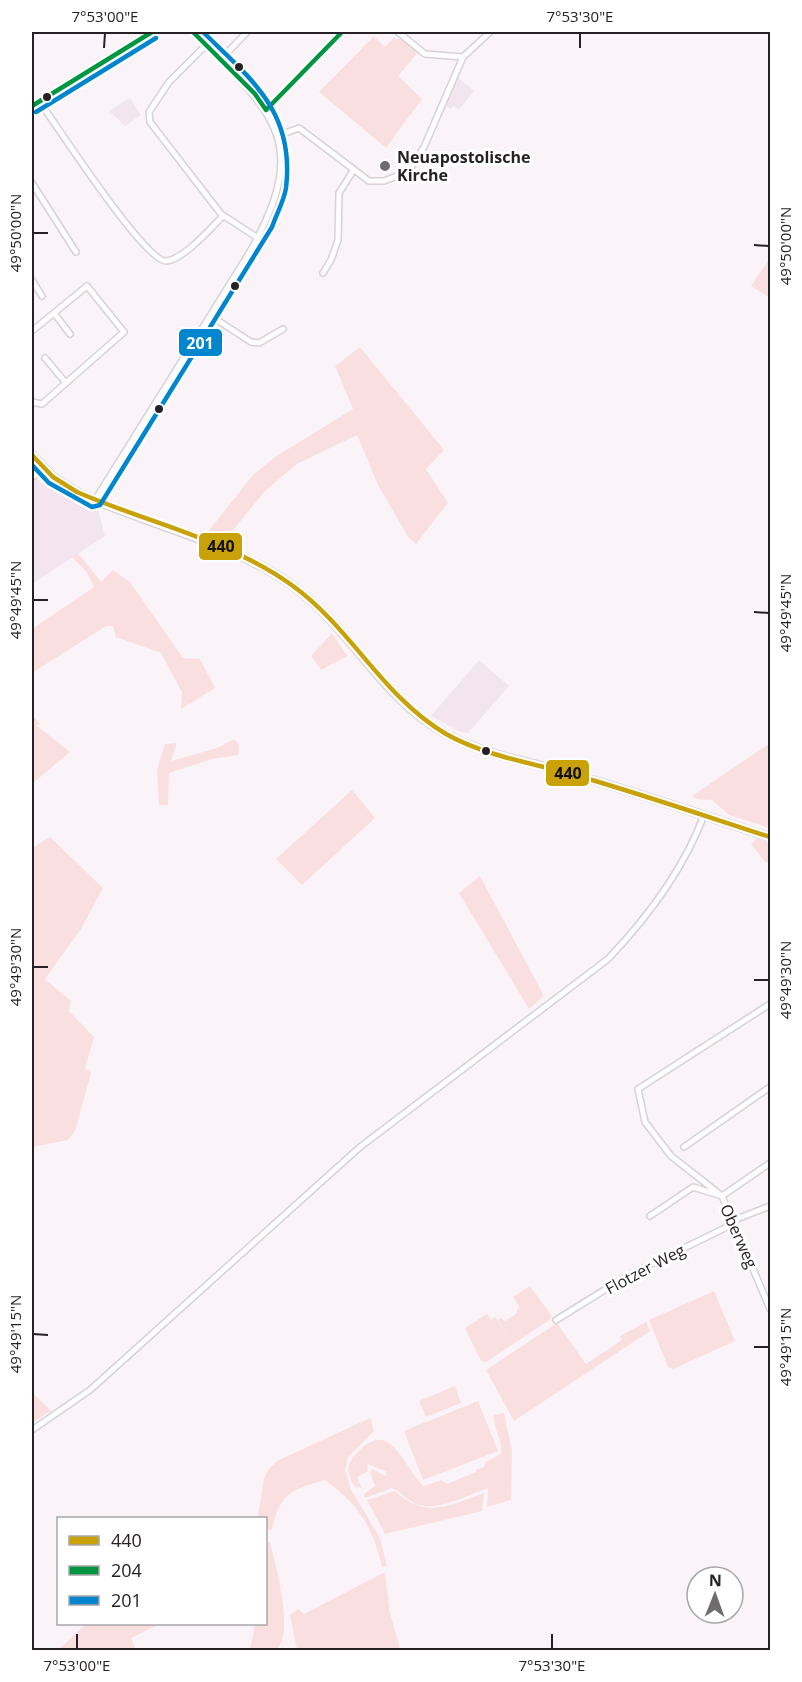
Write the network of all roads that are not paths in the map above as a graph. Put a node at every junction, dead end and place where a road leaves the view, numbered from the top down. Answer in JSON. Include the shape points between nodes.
{"nodes":[{"id":1,"x":152,"y":32,"type":"edge"},
{"id":2,"x":193,"y":32,"type":"edge"},
{"id":3,"x":247,"y":32,"type":"edge"},
{"id":4,"x":342,"y":32,"type":"edge"},
{"id":5,"x":398,"y":32,"type":"edge"},
{"id":6,"x":490,"y":32,"type":"edge"},
{"id":7,"x":206,"y":45,"type":"junction"},
{"id":8,"x":463,"y":57,"type":"junction"},
{"id":9,"x":221,"y":59,"type":"junction"},
{"id":10,"x":39,"y":101,"type":"junction"},
{"id":11,"x":32,"y":106,"type":"edge"},
{"id":12,"x":266,"y":110,"type":"junction"},
{"id":13,"x":277,"y":136,"type":"junction"},
{"id":14,"x":353,"y":171,"type":"junction"},
{"id":15,"x":32,"y":183,"type":"edge"},
{"id":16,"x":223,"y":216,"type":"junction"},
{"id":17,"x":258,"y":238,"type":"junction"},
{"id":18,"x":76,"y":252,"type":"dead end"},
{"id":19,"x":323,"y":273,"type":"dead end"},
{"id":20,"x":32,"y":280,"type":"edge"},
{"id":21,"x":42,"y":296,"type":"dead end"},
{"id":22,"x":54,"y":313,"type":"junction"},
{"id":23,"x":211,"y":316,"type":"junction"},
{"id":24,"x":283,"y":328,"type":"dead end"},
{"id":25,"x":32,"y":332,"type":"edge"},
{"id":26,"x":70,"y":334,"type":"dead end"},
{"id":27,"x":45,"y":358,"type":"dead end"},
{"id":28,"x":66,"y":383,"type":"junction"},
{"id":29,"x":32,"y":402,"type":"edge"},
{"id":30,"x":34,"y":458,"type":"edge"},
{"id":31,"x":46,"y":470,"type":"junction"},
{"id":32,"x":32,"y":474,"type":"edge"},
{"id":33,"x":95,"y":500,"type":"junction"},
{"id":34,"x":704,"y":815,"type":"junction"},
{"id":35,"x":771,"y":837,"type":"edge"},
{"id":36,"x":771,"y":1004,"type":"edge"},
{"id":37,"x":771,"y":1087,"type":"edge"},
{"id":38,"x":684,"y":1147,"type":"dead end"},
{"id":39,"x":771,"y":1163,"type":"edge"},
{"id":40,"x":722,"y":1196,"type":"junction"},
{"id":41,"x":771,"y":1206,"type":"edge"},
{"id":42,"x":650,"y":1216,"type":"dead end"},
{"id":43,"x":734,"y":1220,"type":"junction"},
{"id":44,"x":769,"y":1300,"type":"edge"},
{"id":45,"x":771,"y":1309,"type":"edge"},
{"id":46,"x":556,"y":1320,"type":"dead end"},
{"id":47,"x":32,"y":1430,"type":"edge"}],
"edges":[{"from":1,"to":10,"type":"street"},
{"from":2,"to":7,"type":"street"},
{"from":3,"to":9,"type":"street"},
{"from":4,"to":12,"type":"street"},
{"from":5,"to":8,"type":"street","via":[[425,54]]},
{"from":6,"to":8,"type":"street"},
{"from":7,"to":9,"type":"street"},
{"from":7,"to":16,"type":"street","via":[[170,81],[149,112],[182,166]]},
{"from":8,"to":14,"type":"street","via":[[412,166],[384,180],[369,181]]},
{"from":9,"to":12,"type":"street"},
{"from":10,"to":11,"type":"street"},
{"from":10,"to":16,"type":"street","via":[[134,235],[157,258],[165,261],[177,256]]},
{"from":12,"to":13,"type":"street"},
{"from":13,"to":14,"type":"street","via":[[299,128]]},
{"from":13,"to":17,"type":"street","via":[[278,188]]},
{"from":14,"to":19,"type":"street","via":[[339,193],[338,240]]},
{"from":15,"to":18,"type":"street"},
{"from":16,"to":17,"type":"street"},
{"from":17,"to":23,"type":"street"},
{"from":20,"to":21,"type":"street"},
{"from":22,"to":25,"type":"street"},
{"from":22,"to":26,"type":"street"},
{"from":22,"to":28,"type":"street","via":[[87,286],[124,332]]},
{"from":23,"to":24,"type":"street","via":[[251,342],[259,343]]},
{"from":23,"to":33,"type":"street"},
{"from":27,"to":28,"type":"street"},
{"from":28,"to":29,"type":"street","via":[[42,404]]},
{"from":30,"to":31,"type":"main road"},
{"from":30,"to":32,"type":"street","via":[[36,469]]},
{"from":31,"to":32,"type":"street"},
{"from":31,"to":33,"type":"main road"},
{"from":33,"to":34,"type":"main road","via":[[249,561],[283,579],[322,611],[401,702],[448,735],[493,753]]},
{"from":34,"to":35,"type":"main road"},
{"from":34,"to":47,"type":"street","via":[[693,842],[656,900],[608,959],[360,1147],[90,1390]]},
{"from":36,"to":40,"type":"street","name":"Oberweg","via":[[638,1089],[645,1122],[671,1156]]},
{"from":37,"to":38,"type":"street"},
{"from":39,"to":40,"type":"street"},
{"from":40,"to":42,"type":"street","name":"Oberweg","via":[[693,1187]]},
{"from":40,"to":43,"type":"street","name":"Oberweg"},
{"from":41,"to":43,"type":"street","name":"Flotzer Weg"},
{"from":43,"to":44,"type":"street","name":"Oberweg"},
{"from":43,"to":46,"type":"street","name":"Flotzer Weg","via":[[731,1226],[627,1276]]},
{"from":44,"to":45,"type":"street","name":"Oberweg"}]}
